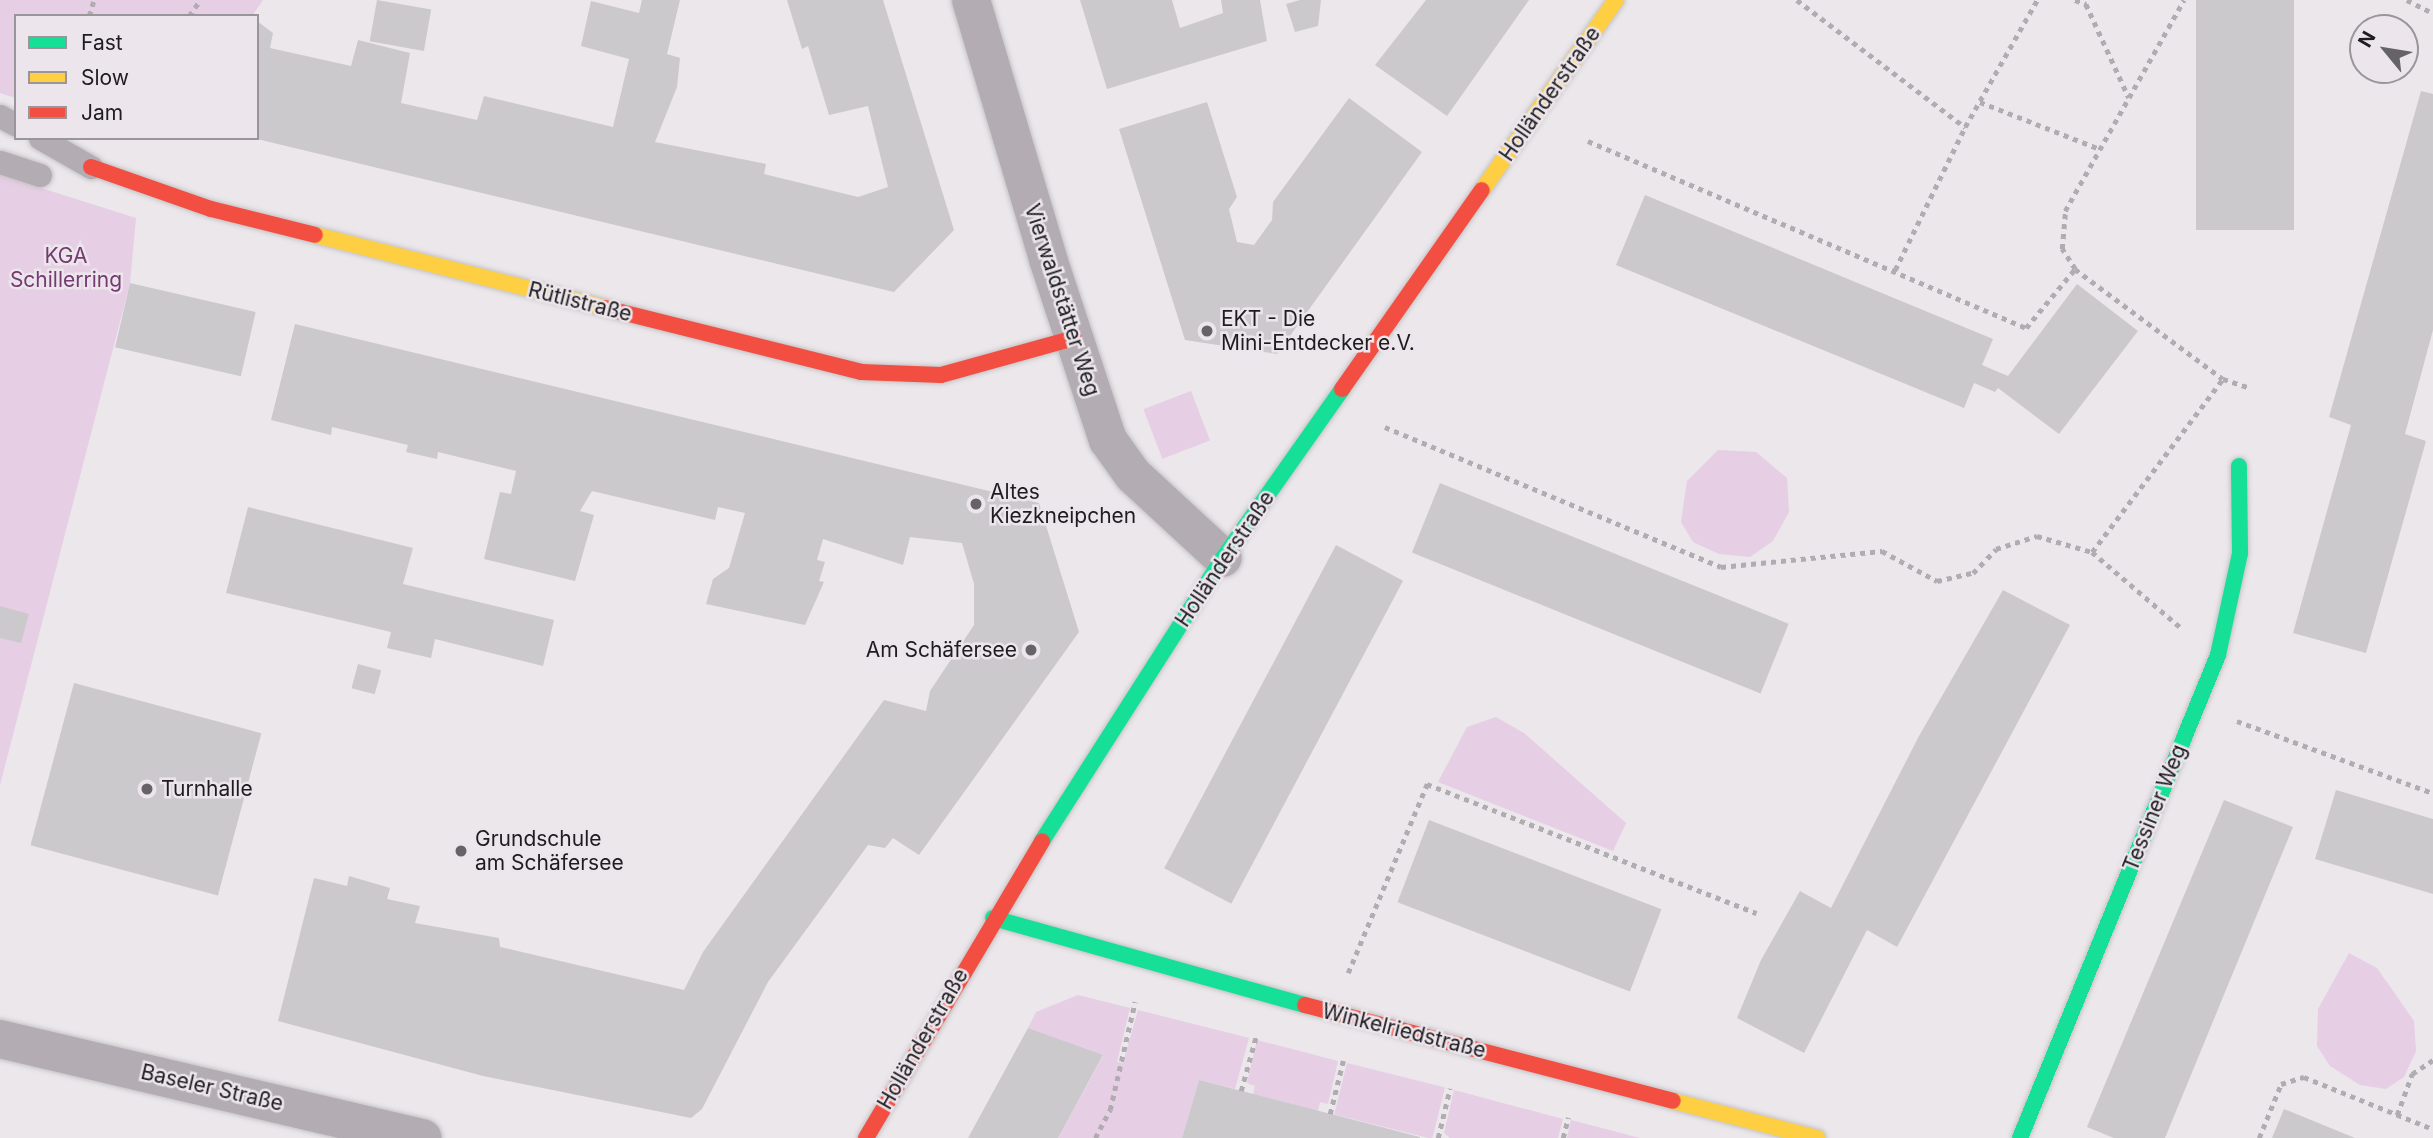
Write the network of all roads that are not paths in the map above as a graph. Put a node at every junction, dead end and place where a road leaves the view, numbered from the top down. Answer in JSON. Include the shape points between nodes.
{"nodes":[{"id":1,"x":971,"y":0,"type":"edge"},
{"id":2,"x":1616,"y":0,"type":"edge"},
{"id":3,"x":44,"y":140,"type":"edge"},
{"id":4,"x":0,"y":162,"type":"edge"},
{"id":5,"x":91,"y":167,"type":"joint"},
{"id":6,"x":40,"y":175,"type":"dead end"},
{"id":7,"x":1074,"y":338,"type":"junction"},
{"id":8,"x":2239,"y":466,"type":"dead end"},
{"id":9,"x":1223,"y":558,"type":"junction"},
{"id":10,"x":993,"y":918,"type":"junction"},
{"id":11,"x":0,"y":1039,"type":"edge"},
{"id":12,"x":423,"y":1138,"type":"edge"},
{"id":13,"x":866,"y":1138,"type":"edge"},
{"id":14,"x":1816,"y":1138,"type":"edge"},
{"id":15,"x":2020,"y":1138,"type":"edge"}],
"edges":[{"from":1,"to":7,"type":"street","name":"Vierwaldstätter Weg"},
{"from":2,"to":9,"type":"street","name":"Holländerstraße"},
{"from":3,"to":5,"type":"lane"},
{"from":4,"to":6,"type":"lane"},
{"from":5,"to":7,"type":"street","name":"Rütlistraße","via":[[211,209],[862,372],[941,375]]},
{"from":7,"to":9,"type":"street","name":"Vierwaldstätter Weg","via":[[1108,440]]},
{"from":8,"to":15,"type":"street","name":"Tessiner Weg","via":[[2240,553],[2218,655]]},
{"from":9,"to":10,"type":"street","name":"Holländerstraße"},
{"from":10,"to":13,"type":"street","name":"Holländerstraße"},
{"from":10,"to":14,"type":"street","name":"Winkelriedstraße","via":[[1354,1019]]},
{"from":11,"to":12,"type":"street","name":"Baseler Straße"}]}
